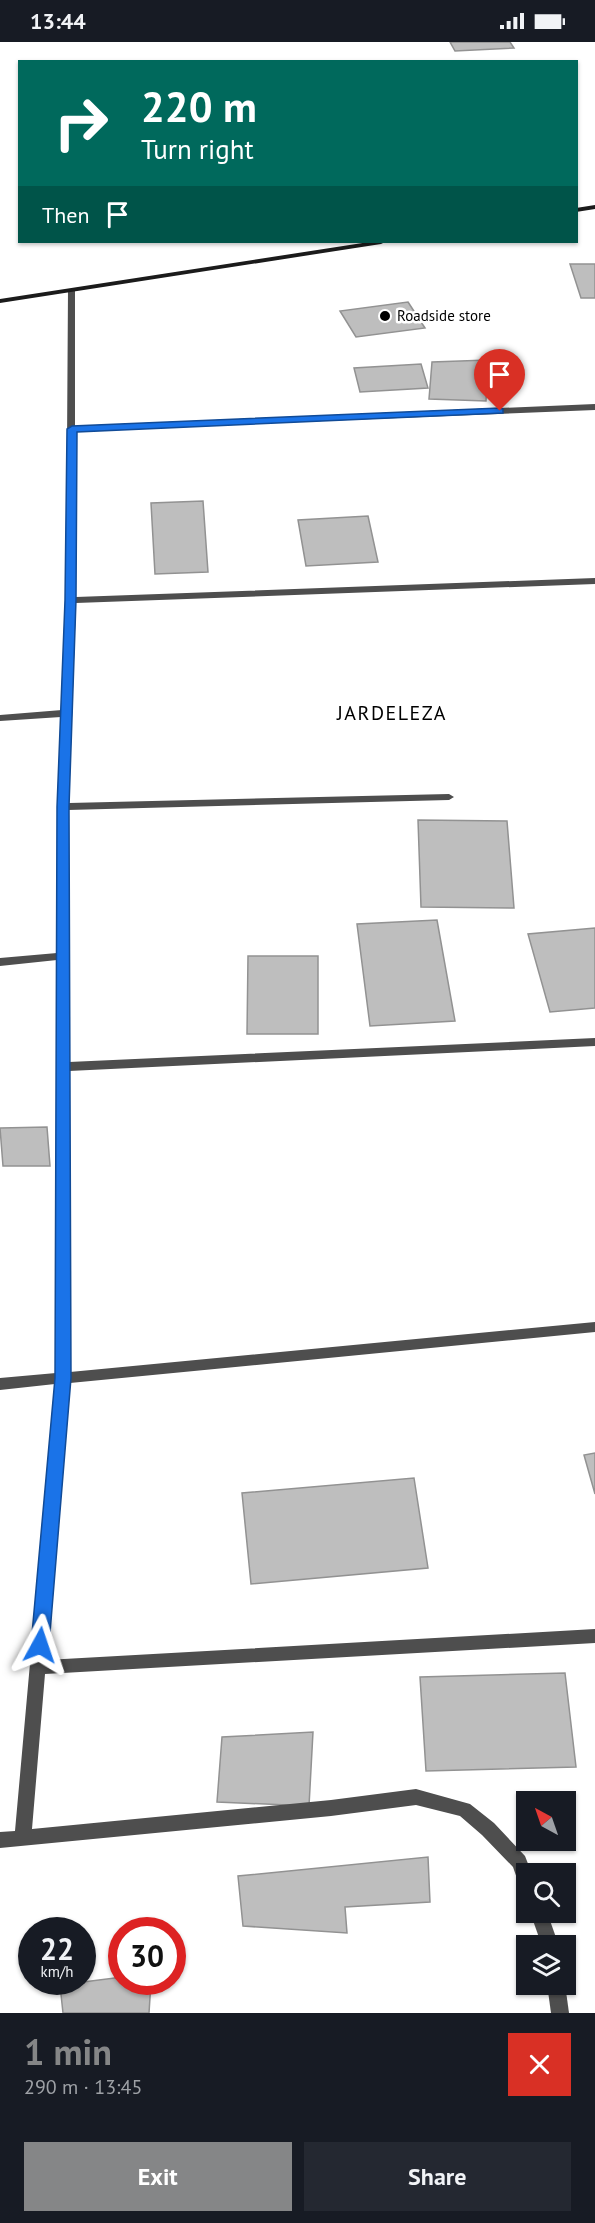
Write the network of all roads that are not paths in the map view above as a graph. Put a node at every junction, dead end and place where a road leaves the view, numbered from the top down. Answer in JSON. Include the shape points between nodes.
{"nodes":[{"id":1,"x":595,"y":207,"type":"edge"},
{"id":2,"x":578,"y":210,"type":"edge"},
{"id":3,"x":375,"y":243,"type":"edge"},
{"id":4,"x":71,"y":291,"type":"junction"},
{"id":5,"x":0,"y":301,"type":"edge"},
{"id":6,"x":595,"y":407,"type":"edge"},
{"id":7,"x":72,"y":429,"type":"junction"},
{"id":8,"x":595,"y":581,"type":"edge"},
{"id":9,"x":70,"y":600,"type":"junction"},
{"id":10,"x":67,"y":713,"type":"junction"},
{"id":11,"x":0,"y":718,"type":"edge"},
{"id":12,"x":449,"y":796,"type":"dead end"},
{"id":13,"x":63,"y":807,"type":"junction"},
{"id":14,"x":63,"y":956,"type":"junction"},
{"id":15,"x":0,"y":962,"type":"edge"},
{"id":16,"x":595,"y":1042,"type":"edge"},
{"id":17,"x":64,"y":1066,"type":"junction"},
{"id":18,"x":595,"y":1327,"type":"edge"},
{"id":19,"x":63,"y":1378,"type":"junction"},
{"id":20,"x":0,"y":1384,"type":"edge"},
{"id":21,"x":595,"y":1636,"type":"edge"},
{"id":22,"x":38,"y":1667,"type":"junction"},
{"id":23,"x":22,"y":1838,"type":"junction"},
{"id":24,"x":0,"y":1840,"type":"edge"},
{"id":25,"x":519,"y":1863,"type":"edge"},
{"id":26,"x":558,"y":1995,"type":"edge"},
{"id":27,"x":560,"y":2013,"type":"edge"}],
"edges":[{"from":1,"to":2,"type":"main road"},
{"from":3,"to":4,"type":"main road"},
{"from":4,"to":5,"type":"main road"},
{"from":4,"to":7,"type":"street"},
{"from":6,"to":7,"type":"street"},
{"from":7,"to":9,"type":"street"},
{"from":8,"to":9,"type":"street"},
{"from":9,"to":10,"type":"street"},
{"from":10,"to":11,"type":"street"},
{"from":10,"to":13,"type":"street"},
{"from":12,"to":13,"type":"street"},
{"from":13,"to":14,"type":"street"},
{"from":14,"to":15,"type":"street"},
{"from":14,"to":17,"type":"street"},
{"from":16,"to":17,"type":"street"},
{"from":17,"to":19,"type":"street"},
{"from":18,"to":19,"type":"street"},
{"from":19,"to":20,"type":"street"},
{"from":19,"to":22,"type":"street"},
{"from":21,"to":22,"type":"street"},
{"from":22,"to":23,"type":"street"},
{"from":23,"to":24,"type":"street"},
{"from":23,"to":25,"type":"street","via":[[416,1797],[464,1809]]},
{"from":26,"to":27,"type":"street"}]}
